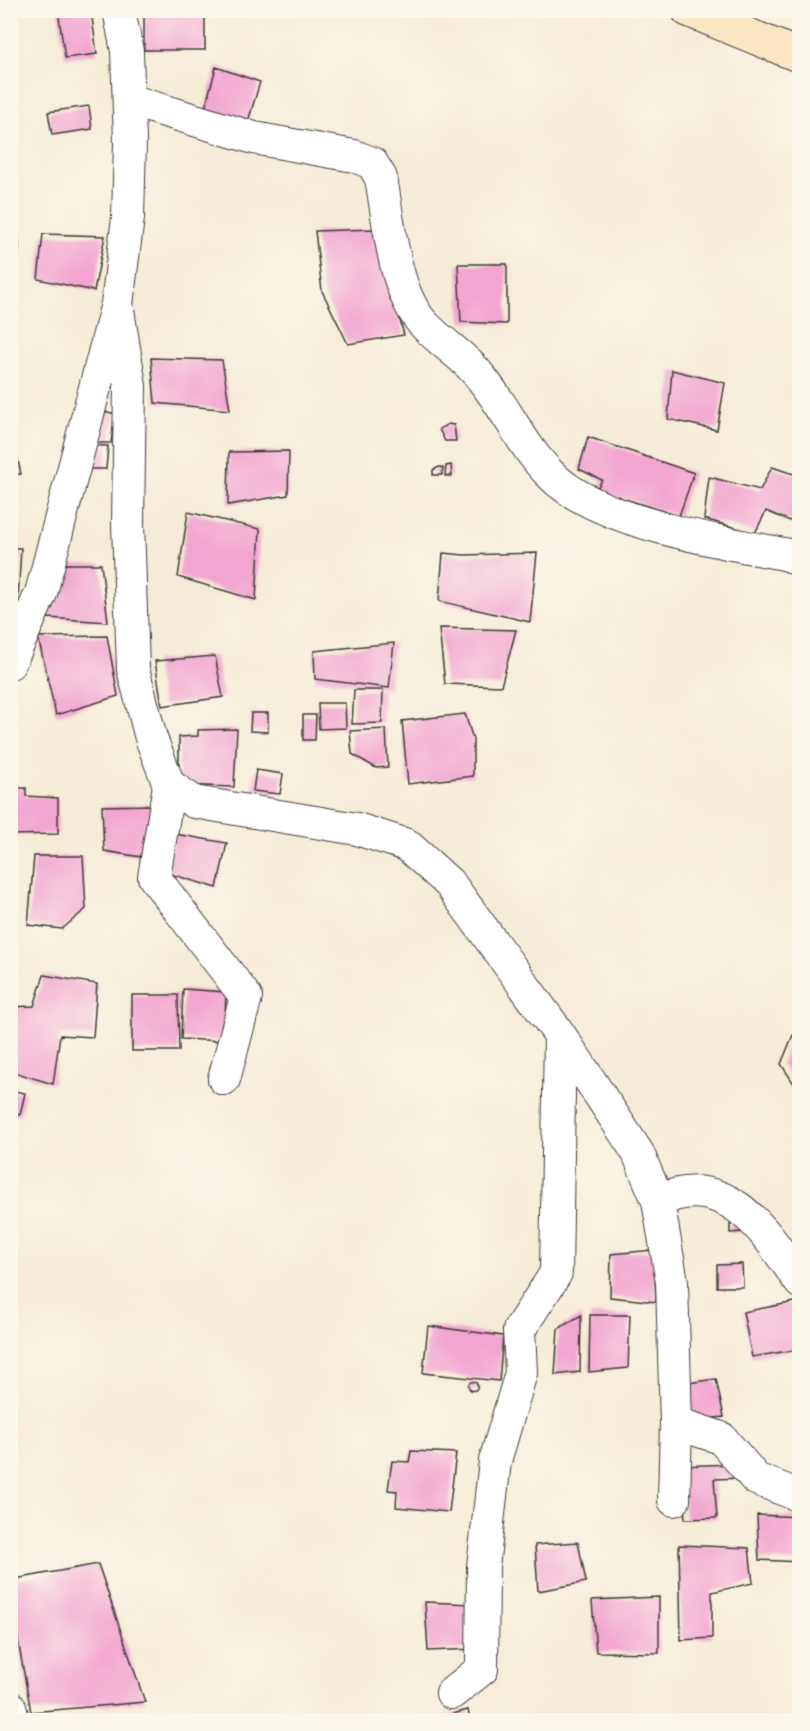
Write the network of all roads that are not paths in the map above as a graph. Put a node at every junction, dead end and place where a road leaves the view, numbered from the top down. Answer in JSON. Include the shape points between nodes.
{"nodes":[{"id":1,"x":119,"y":10,"type":"edge"},
{"id":2,"x":688,"y":10,"type":"edge"},
{"id":3,"x":800,"y":56,"type":"edge"},
{"id":4,"x":129,"y":100,"type":"junction"},
{"id":5,"x":117,"y":304,"type":"junction"},
{"id":6,"x":800,"y":561,"type":"edge"},
{"id":7,"x":10,"y":663,"type":"edge"},
{"id":8,"x":169,"y":785,"type":"junction"},
{"id":9,"x":560,"y":1035,"type":"junction"},
{"id":10,"x":224,"y":1079,"type":"dead end"},
{"id":11,"x":658,"y":1201,"type":"junction"},
{"id":12,"x":800,"y":1282,"type":"edge"},
{"id":13,"x":676,"y":1423,"type":"junction"},
{"id":14,"x":800,"y":1496,"type":"edge"},
{"id":15,"x":674,"y":1500,"type":"dead end"},
{"id":16,"x":452,"y":1693,"type":"dead end"},
{"id":17,"x":10,"y":1707,"type":"edge"},
{"id":18,"x":13,"y":1720,"type":"edge"}],
"edges":[{"from":1,"to":4,"type":"street","via":[[127,51]]},
{"from":2,"to":3,"type":"street"},
{"from":4,"to":5,"type":"street","via":[[128,218]]},
{"from":4,"to":6,"type":"street","via":[[254,138],[354,156],[372,164],[381,178],[406,297],[422,321],[478,374],[550,475],[606,511],[789,555]]},
{"from":5,"to":7,"type":"street","via":[[42,593]]},
{"from":5,"to":8,"type":"street","via":[[130,386],[128,524],[134,669],[151,738]]},
{"from":8,"to":9,"type":"street","via":[[194,802],[357,829],[407,845],[450,884]]},
{"from":8,"to":10,"type":"street","via":[[154,877],[246,997]]},
{"from":9,"to":11,"type":"street","via":[[638,1153]]},
{"from":9,"to":16,"type":"street","via":[[556,1273],[519,1330],[521,1373],[495,1461],[483,1567],[482,1669]]},
{"from":11,"to":12,"type":"street","via":[[678,1192],[715,1193],[745,1213],[776,1245]]},
{"from":11,"to":13,"type":"street","via":[[672,1282]]},
{"from":13,"to":14,"type":"street","via":[[721,1438],[756,1479]]},
{"from":13,"to":15,"type":"street"},
{"from":17,"to":18,"type":"street"}]}
